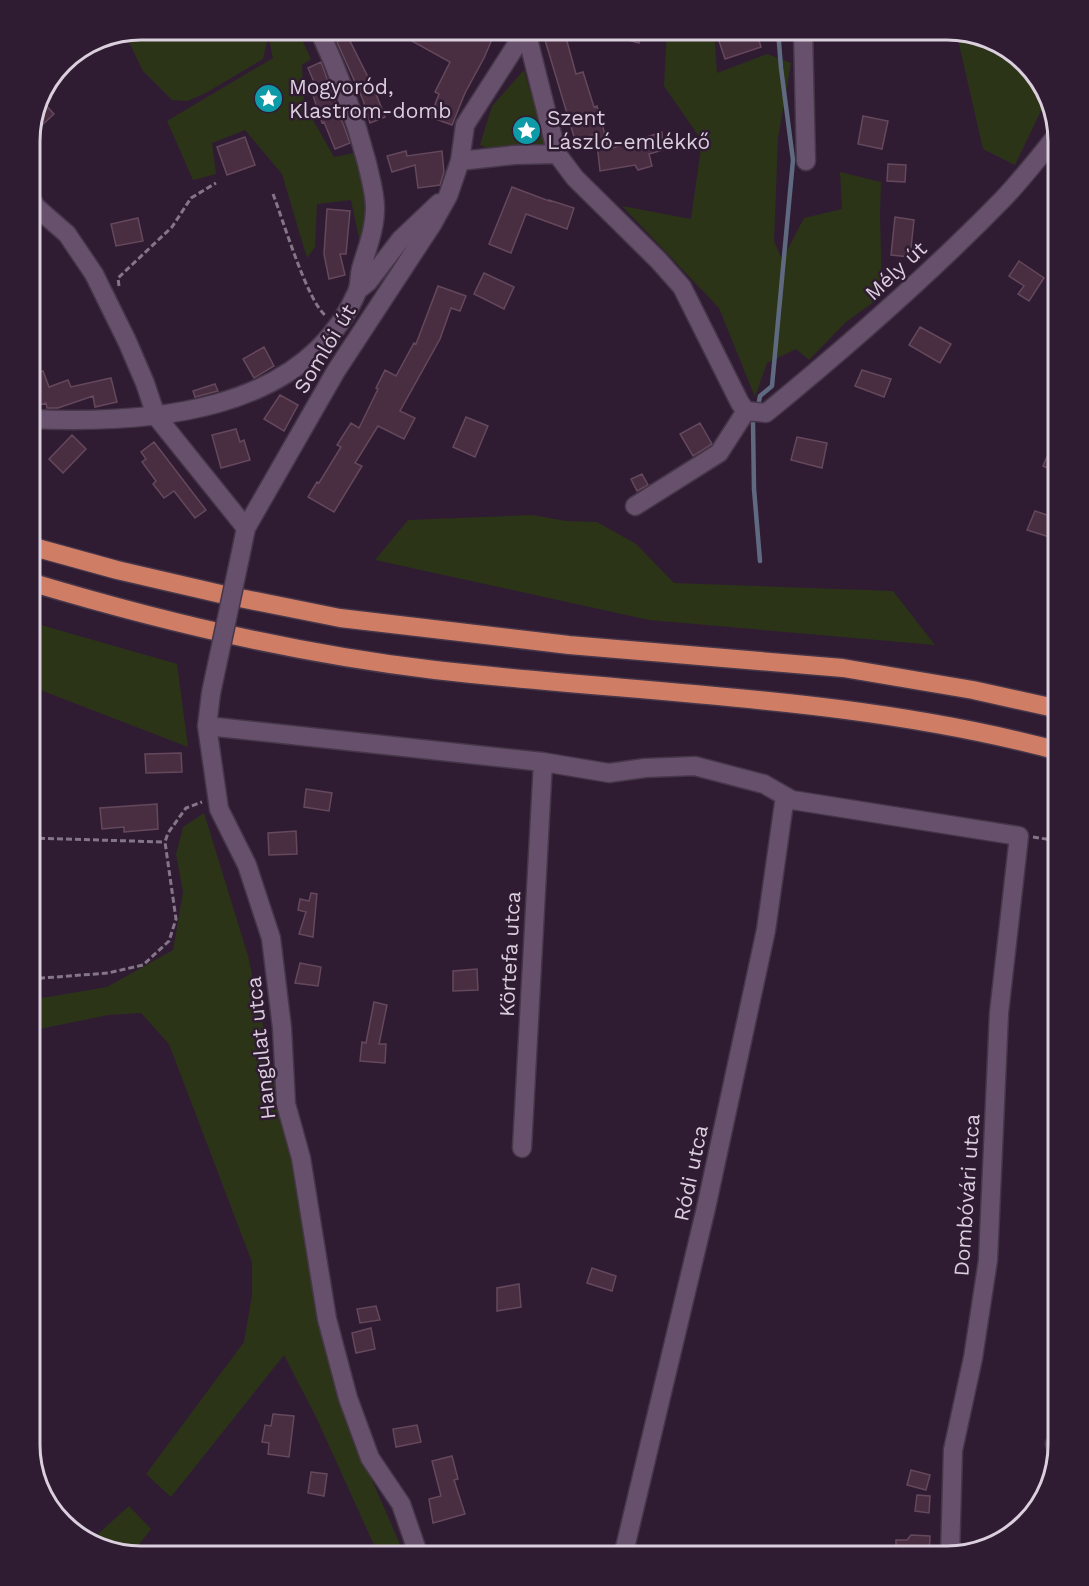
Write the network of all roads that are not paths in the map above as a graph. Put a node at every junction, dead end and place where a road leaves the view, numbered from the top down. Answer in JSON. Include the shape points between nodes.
{"nodes":[{"id":1,"x":323,"y":40,"type":"edge"},
{"id":2,"x":520,"y":40,"type":"edge"},
{"id":3,"x":528,"y":40,"type":"edge"},
{"id":4,"x":803,"y":41,"type":"edge"},
{"id":5,"x":1048,"y":146,"type":"edge"},
{"id":6,"x":557,"y":154,"type":"junction"},
{"id":7,"x":460,"y":161,"type":"junction"},
{"id":8,"x":806,"y":161,"type":"dead end"},
{"id":9,"x":448,"y":196,"type":"junction"},
{"id":10,"x":41,"y":211,"type":"edge"},
{"id":11,"x":358,"y":290,"type":"junction"},
{"id":12,"x":746,"y":411,"type":"junction"},
{"id":13,"x":156,"y":416,"type":"junction"},
{"id":14,"x":41,"y":420,"type":"edge"},
{"id":15,"x":635,"y":506,"type":"dead end"},
{"id":16,"x":246,"y":528,"type":"junction"},
{"id":17,"x":41,"y":549,"type":"edge"},
{"id":18,"x":41,"y":585,"type":"edge"},
{"id":19,"x":1048,"y":707,"type":"edge"},
{"id":20,"x":207,"y":726,"type":"junction"},
{"id":21,"x":1048,"y":748,"type":"edge"},
{"id":22,"x":543,"y":762,"type":"junction"},
{"id":23,"x":785,"y":796,"type":"junction"},
{"id":24,"x":522,"y":1148,"type":"dead end"},
{"id":25,"x":415,"y":1545,"type":"edge"},
{"id":26,"x":625,"y":1546,"type":"edge"},
{"id":27,"x":950,"y":1546,"type":"edge"}],
"edges":[{"from":1,"to":11,"type":"street","name":"Somlói út","via":[[351,108],[375,206],[374,227]]},
{"from":2,"to":7,"type":"street","name":"Somlói út","via":[[465,125]]},
{"from":3,"to":6,"type":"street"},
{"from":4,"to":8,"type":"street"},
{"from":5,"to":12,"type":"street","name":"Mély út","via":[[997,205],[836,356],[766,413]]},
{"from":6,"to":7,"type":"street"},
{"from":6,"to":12,"type":"street","via":[[682,288]]},
{"from":7,"to":9,"type":"street","name":"Somlói út"},
{"from":9,"to":11,"type":"street","name":"Somlói út","via":[[414,225]]},
{"from":9,"to":16,"type":"street","name":"Somlói út","via":[[336,371]]},
{"from":10,"to":13,"type":"street","via":[[67,234],[94,273],[128,341]]},
{"from":11,"to":13,"type":"street","name":"Somlói út","via":[[338,325],[312,354],[276,378],[226,401]]},
{"from":12,"to":15,"type":"street","via":[[719,453]]},
{"from":13,"to":14,"type":"street","name":"Somlói út"},
{"from":13,"to":16,"type":"street"},
{"from":16,"to":20,"type":"street","name":"Hangulat utca","bridge":true},
{"from":17,"to":19,"type":"highway","via":[[128,573],[340,618],[569,645],[843,668]]},
{"from":18,"to":21,"type":"highway","via":[[217,633],[322,653],[434,669],[865,712]]},
{"from":20,"to":22,"type":"street"},
{"from":20,"to":25,"type":"street","name":"Hangulat utca","via":[[219,809],[247,865],[271,938],[286,1104],[301,1158],[327,1319],[348,1398],[370,1458],[401,1504]]},
{"from":22,"to":23,"type":"street","via":[[609,773],[695,766],[764,784]]},
{"from":22,"to":24,"type":"street","name":"Körtefa utca"},
{"from":23,"to":26,"type":"street","name":"Ródi utca","via":[[763,941],[706,1208]]},
{"from":23,"to":27,"type":"street","name":"Dombóvári utca","via":[[1019,836],[999,1013],[988,1260],[973,1358],[953,1450]]}]}
